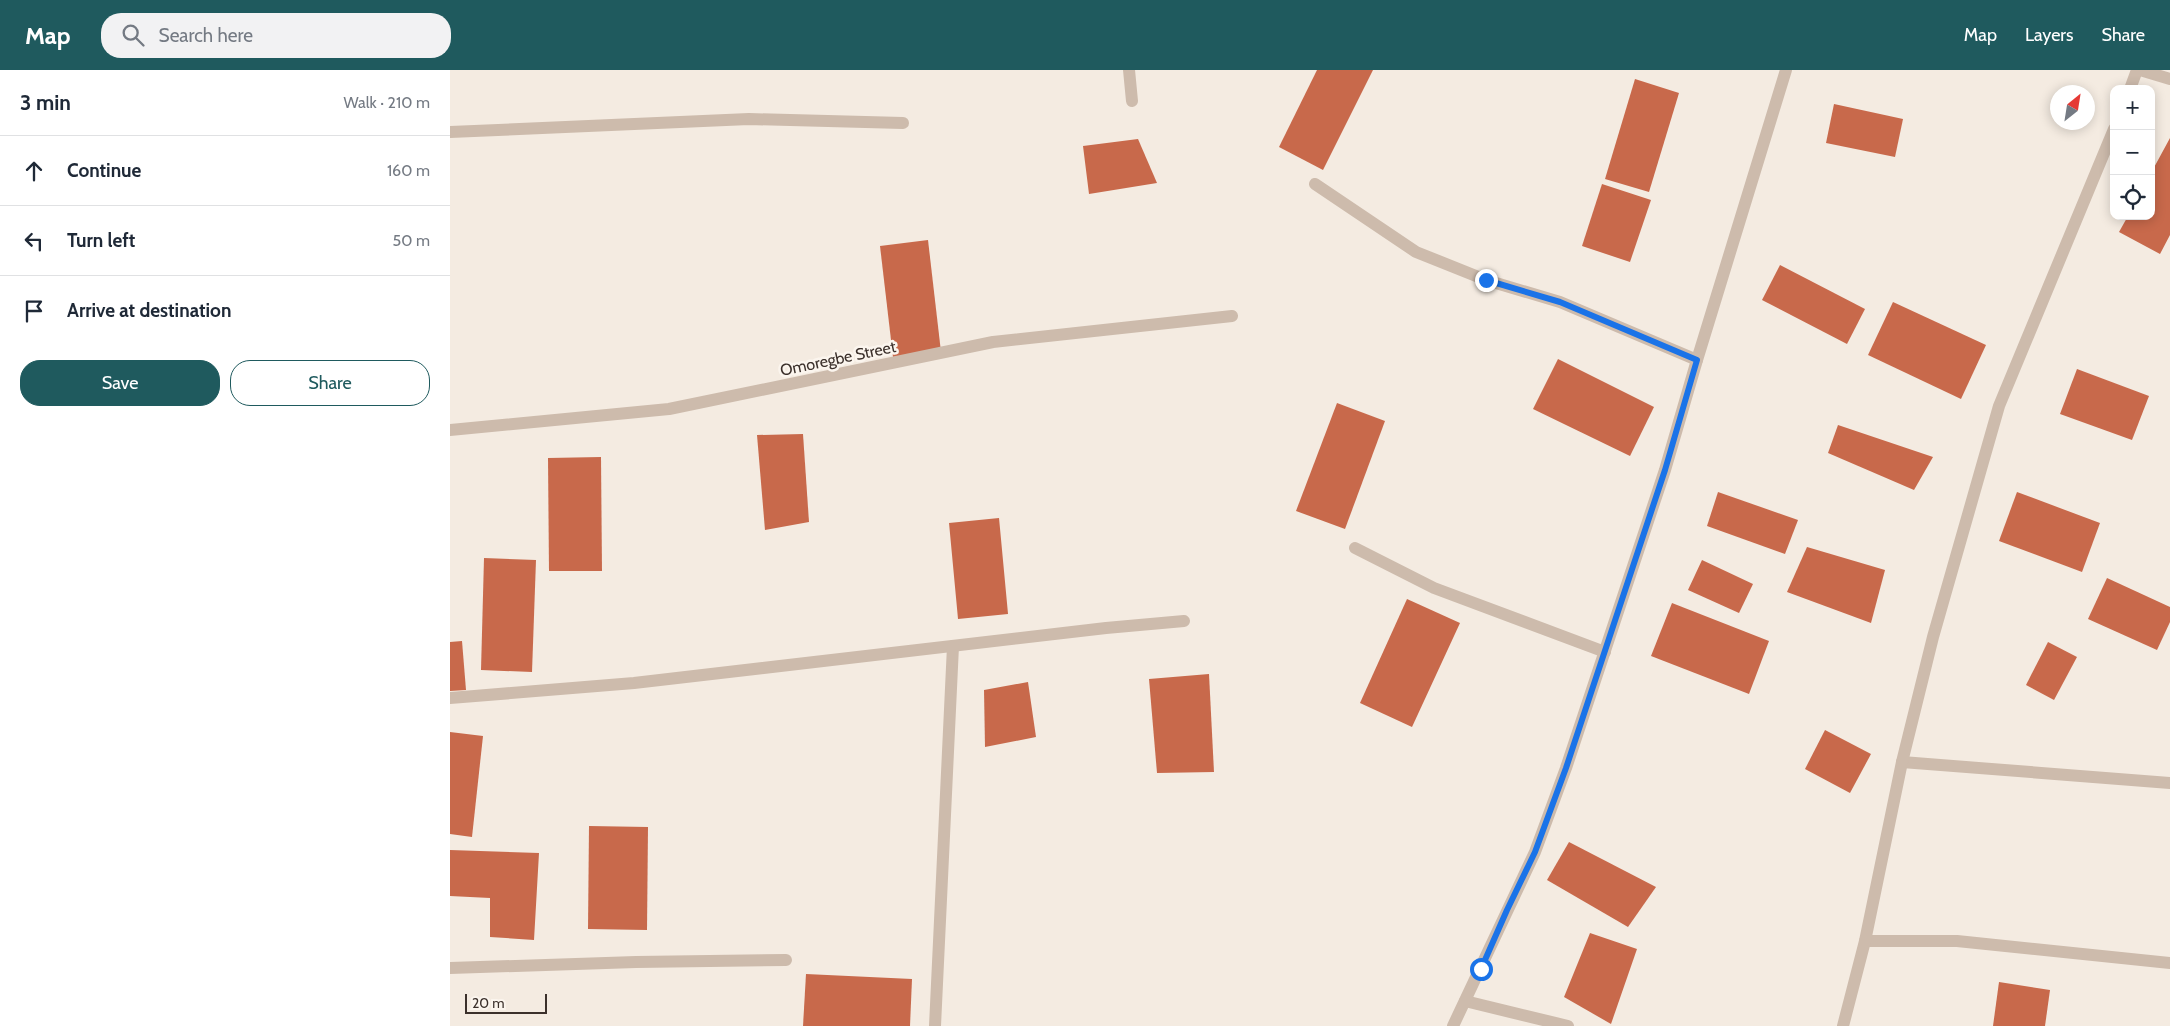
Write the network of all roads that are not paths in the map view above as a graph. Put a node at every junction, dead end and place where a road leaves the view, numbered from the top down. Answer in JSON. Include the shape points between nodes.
{"nodes":[{"id":1,"x":1129,"y":70,"type":"edge"},
{"id":2,"x":1786,"y":70,"type":"edge"},
{"id":3,"x":2139,"y":70,"type":"edge"},
{"id":4,"x":2170,"y":79,"type":"edge"},
{"id":5,"x":2132,"y":85,"type":"edge"},
{"id":6,"x":1132,"y":101,"type":"dead end"},
{"id":7,"x":903,"y":123,"type":"dead end"},
{"id":8,"x":2114,"y":130,"type":"edge"},
{"id":9,"x":450,"y":132,"type":"edge"},
{"id":10,"x":1315,"y":184,"type":"dead end"},
{"id":11,"x":1232,"y":316,"type":"dead end"},
{"id":12,"x":1697,"y":360,"type":"junction"},
{"id":13,"x":450,"y":430,"type":"edge"},
{"id":14,"x":1355,"y":548,"type":"dead end"},
{"id":15,"x":1184,"y":621,"type":"dead end"},
{"id":16,"x":953,"y":646,"type":"junction"},
{"id":17,"x":1604,"y":652,"type":"junction"},
{"id":18,"x":450,"y":698,"type":"edge"},
{"id":19,"x":1902,"y":762,"type":"junction"},
{"id":20,"x":2170,"y":783,"type":"edge"},
{"id":21,"x":1866,"y":941,"type":"junction"},
{"id":22,"x":786,"y":960,"type":"dead end"},
{"id":23,"x":2170,"y":963,"type":"edge"},
{"id":24,"x":450,"y":968,"type":"edge"},
{"id":25,"x":1465,"y":1001,"type":"junction"},
{"id":26,"x":935,"y":1026,"type":"edge"},
{"id":27,"x":1453,"y":1026,"type":"edge"},
{"id":28,"x":1568,"y":1026,"type":"edge"},
{"id":29,"x":1843,"y":1026,"type":"edge"}],
"edges":[{"from":1,"to":6,"type":"street"},
{"from":2,"to":12,"type":"street"},
{"from":3,"to":4,"type":"street"},
{"from":3,"to":5,"type":"street"},
{"from":7,"to":9,"type":"street","via":[[749,120]]},
{"from":8,"to":19,"type":"street","via":[[1999,406],[1933,637]]},
{"from":10,"to":12,"type":"street","via":[[1416,252],[1486,280],[1560,302]]},
{"from":11,"to":13,"type":"street","name":"Omoregbe Street","via":[[993,342],[669,409]]},
{"from":12,"to":17,"type":"street","via":[[1665,470]]},
{"from":14,"to":17,"type":"street","via":[[1434,588]]},
{"from":15,"to":16,"type":"street"},
{"from":16,"to":18,"type":"street","via":[[634,683]]},
{"from":16,"to":26,"type":"street"},
{"from":17,"to":25,"type":"street","via":[[1535,852]]},
{"from":19,"to":20,"type":"street"},
{"from":19,"to":21,"type":"street"},
{"from":21,"to":23,"type":"street","via":[[1957,941]]},
{"from":21,"to":29,"type":"street"},
{"from":22,"to":24,"type":"street"},
{"from":25,"to":27,"type":"street"},
{"from":25,"to":28,"type":"street"}]}
